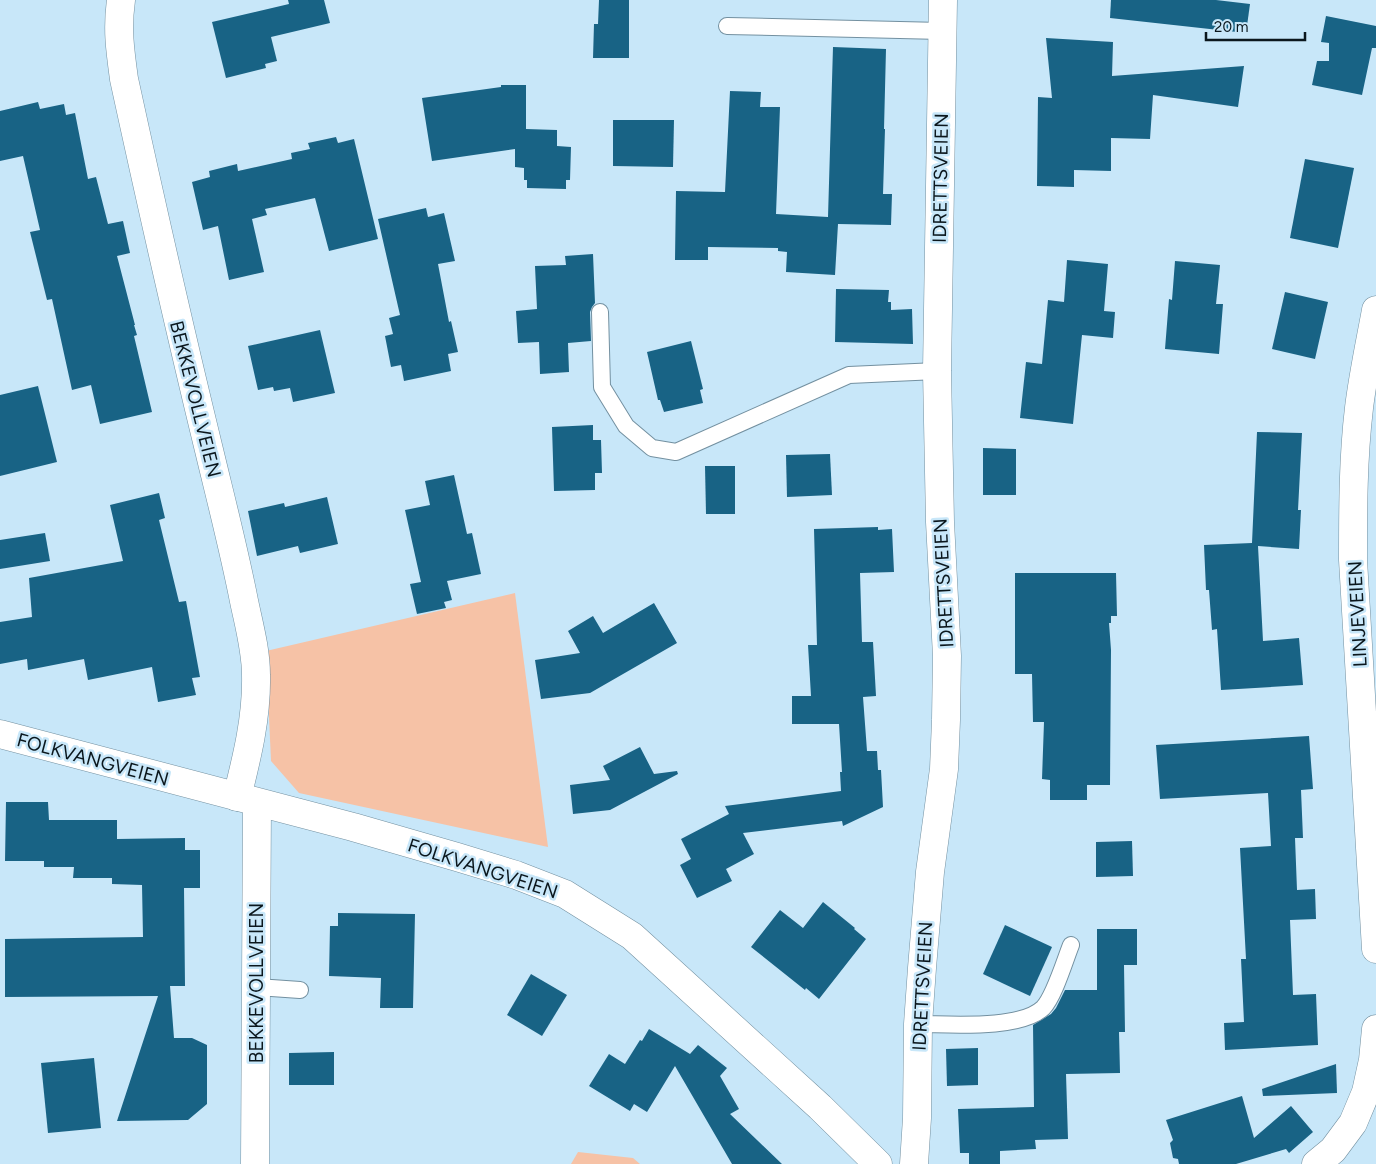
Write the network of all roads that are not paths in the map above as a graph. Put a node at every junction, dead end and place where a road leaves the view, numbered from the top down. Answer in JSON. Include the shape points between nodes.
{"nodes":[{"id":1,"x":121,"y":0,"type":"edge"},
{"id":2,"x":943,"y":0,"type":"edge"},
{"id":3,"x":727,"y":26,"type":"dead end"},
{"id":4,"x":942,"y":31,"type":"junction"},
{"id":5,"x":1376,"y":310,"type":"edge"},
{"id":6,"x":600,"y":312,"type":"dead end"},
{"id":7,"x":937,"y":370,"type":"junction"},
{"id":8,"x":0,"y":734,"type":"edge"},
{"id":9,"x":247,"y":800,"type":"junction"},
{"id":10,"x":1071,"y":945,"type":"dead end"},
{"id":11,"x":1376,"y":948,"type":"edge"},
{"id":12,"x":257,"y":987,"type":"junction"},
{"id":13,"x":300,"y":990,"type":"dead end"},
{"id":14,"x":918,"y":1024,"type":"junction"},
{"id":15,"x":1376,"y":1030,"type":"edge"},
{"id":16,"x":255,"y":1164,"type":"edge"},
{"id":17,"x":878,"y":1164,"type":"edge"},
{"id":18,"x":914,"y":1164,"type":"edge"},
{"id":19,"x":1316,"y":1164,"type":"edge"}],
"edges":[{"from":1,"to":9,"type":"street","name":"BEKKEVOLLVEIEN","via":[[118,21],[124,79],[252,638],[256,672]]},
{"from":2,"to":4,"type":"street","name":"IDRETTSVEIEN"},
{"from":3,"to":4,"type":"lane"},
{"from":4,"to":7,"type":"street","name":"IDRETTSVEIEN"},
{"from":5,"to":11,"type":"street","name":"LINJEVEIEN","via":[[1356,446],[1353,560]]},
{"from":6,"to":7,"type":"lane","via":[[602,387],[626,426],[652,448],[676,452],[849,375]]},
{"from":7,"to":14,"type":"street","name":"IDRETTSVEIEN","via":[[947,656],[946,720]]},
{"from":8,"to":9,"type":"street","name":"FOLKVANGVEIEN"},
{"from":9,"to":12,"type":"street","name":"BEKKEVOLLVEIEN"},
{"from":9,"to":17,"type":"street","name":"FOLKVANGVEIEN","via":[[457,857],[565,894],[632,936]]},
{"from":10,"to":14,"type":"lane","via":[[1050,997],[1043,1008],[1031,1016],[990,1024]]},
{"from":12,"to":13,"type":"lane"},
{"from":12,"to":16,"type":"street","name":"BEKKEVOLLVEIEN"},
{"from":14,"to":18,"type":"street","name":"IDRETTSVEIEN"},
{"from":15,"to":19,"type":"street","via":[[1366,1092],[1353,1122],[1333,1150]]}]}
